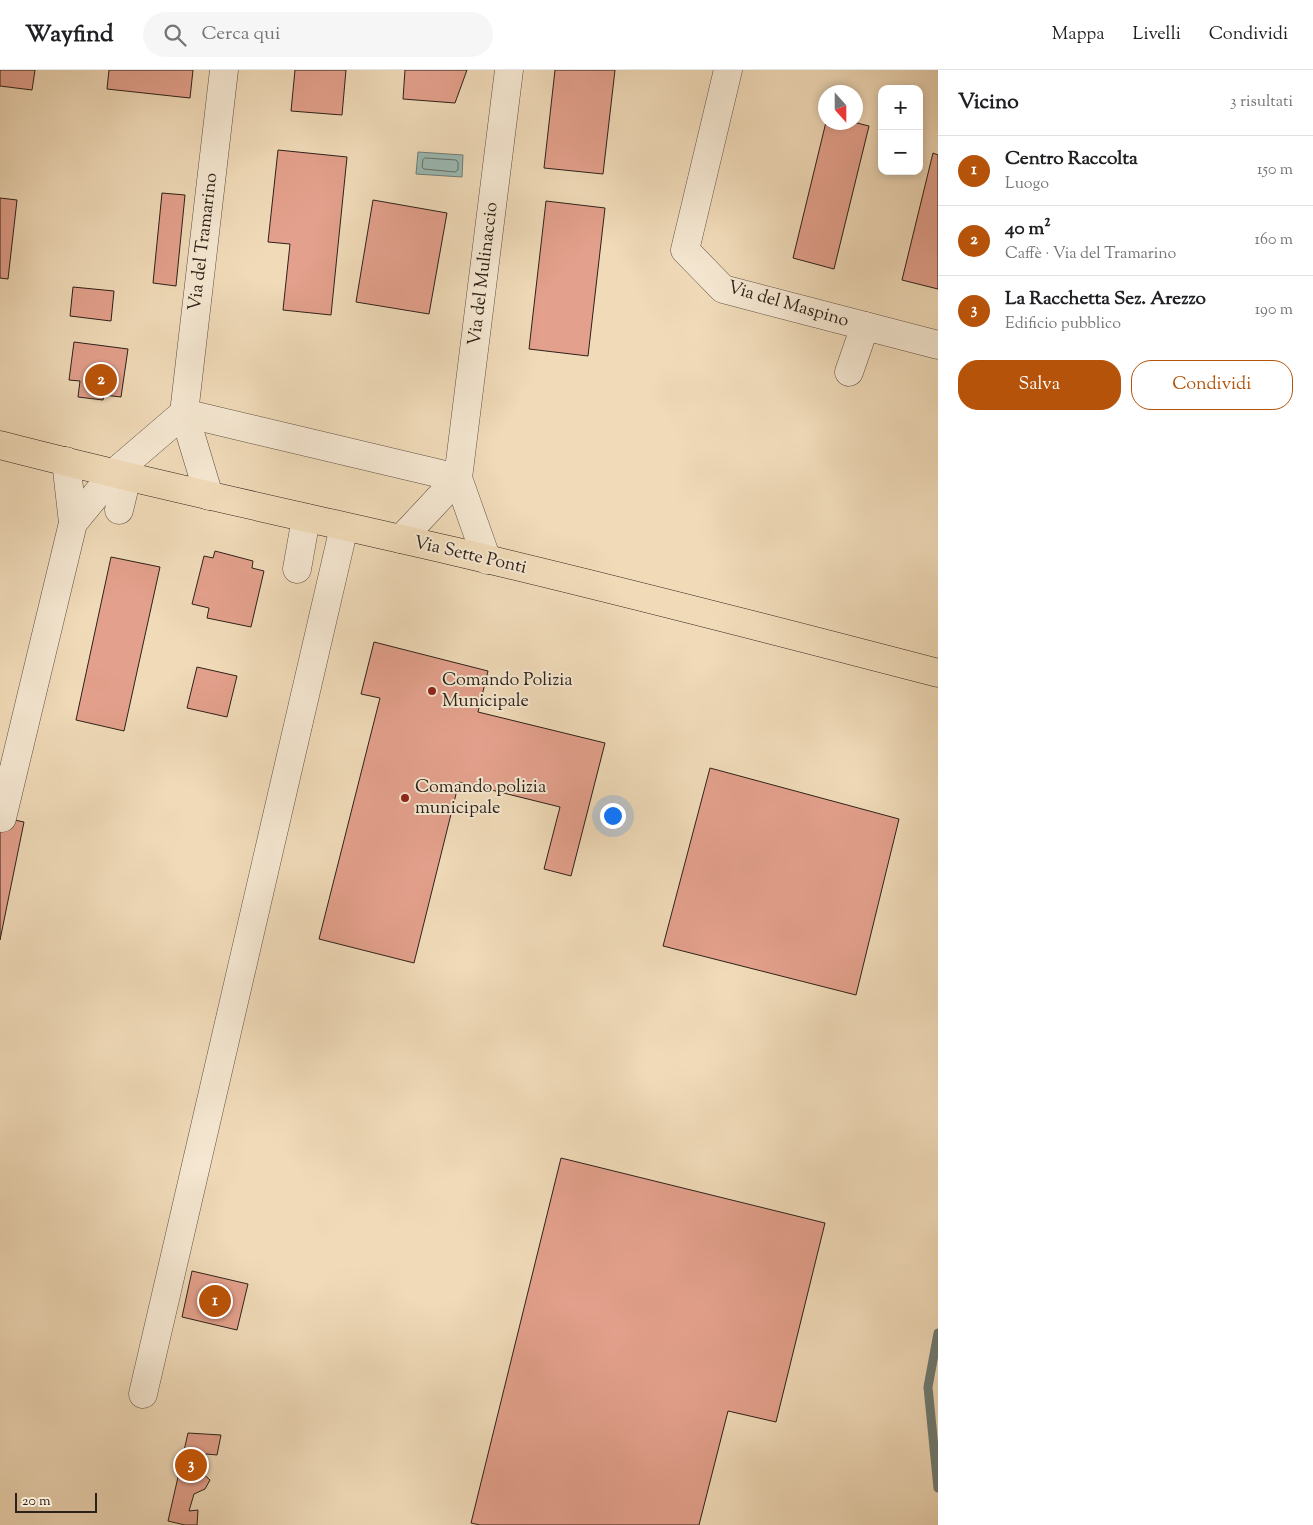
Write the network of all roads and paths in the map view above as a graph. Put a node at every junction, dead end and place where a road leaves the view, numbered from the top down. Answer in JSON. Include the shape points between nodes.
{"nodes":[{"id":1,"x":224,"y":70,"type":"edge"},
{"id":2,"x":509,"y":70,"type":"edge"},
{"id":3,"x":728,"y":70,"type":"edge"},
{"id":4,"x":865,"y":326,"type":"junction"},
{"id":5,"x":938,"y":345,"type":"edge"},
{"id":6,"x":849,"y":372,"type":"dead end"},
{"id":7,"x":184,"y":413,"type":"junction"},
{"id":8,"x":0,"y":445,"type":"edge"},
{"id":9,"x":66,"y":461,"type":"junction"},
{"id":10,"x":120,"y":475,"type":"junction"},
{"id":11,"x":458,"y":478,"type":"junction"},
{"id":12,"x":209,"y":496,"type":"junction"},
{"id":13,"x":119,"y":510,"type":"dead end"},
{"id":14,"x":306,"y":518,"type":"junction"},
{"id":15,"x":73,"y":523,"type":"junction"},
{"id":16,"x":344,"y":527,"type":"junction"},
{"id":17,"x":401,"y":540,"type":"junction"},
{"id":18,"x":487,"y":560,"type":"junction"},
{"id":19,"x":296,"y":569,"type":"dead end"},
{"id":20,"x":938,"y":673,"type":"edge"},
{"id":21,"x":2,"y":818,"type":"dead end"},
{"id":22,"x":143,"y":1394,"type":"dead end"}],
"edges":[{"from":1,"to":7,"type":"street","name":"Via del Tramarino"},
{"from":2,"to":11,"type":"street","name":"Via del Mulinaccio"},
{"from":3,"to":4,"type":"street","name":"Via del Maspino","via":[[685,250],[723,290]]},
{"from":4,"to":5,"type":"street","name":"Via del Maspino"},
{"from":4,"to":6,"type":"street"},
{"from":7,"to":10,"type":"street"},
{"from":7,"to":11,"type":"street"},
{"from":7,"to":12,"type":"street","name":"Via del Tramarino"},
{"from":8,"to":9,"type":"main road","name":"Via Sette Ponti"},
{"from":9,"to":10,"type":"main road","name":"Via Sette Ponti"},
{"from":9,"to":15,"type":"street"},
{"from":10,"to":12,"type":"main road","name":"Via Sette Ponti"},
{"from":10,"to":13,"type":"street"},
{"from":10,"to":15,"type":"street"},
{"from":11,"to":17,"type":"street"},
{"from":11,"to":18,"type":"street","name":"Via del Mulinaccio"},
{"from":12,"to":14,"type":"main road","name":"Via Sette Ponti"},
{"from":14,"to":16,"type":"main road","name":"Via Sette Ponti"},
{"from":14,"to":19,"type":"street"},
{"from":15,"to":21,"type":"street"},
{"from":16,"to":17,"type":"main road","name":"Via Sette Ponti"},
{"from":16,"to":22,"type":"street"},
{"from":17,"to":18,"type":"main road","name":"Via Sette Ponti"},
{"from":18,"to":20,"type":"main road","name":"Via Sette Ponti"}]}
